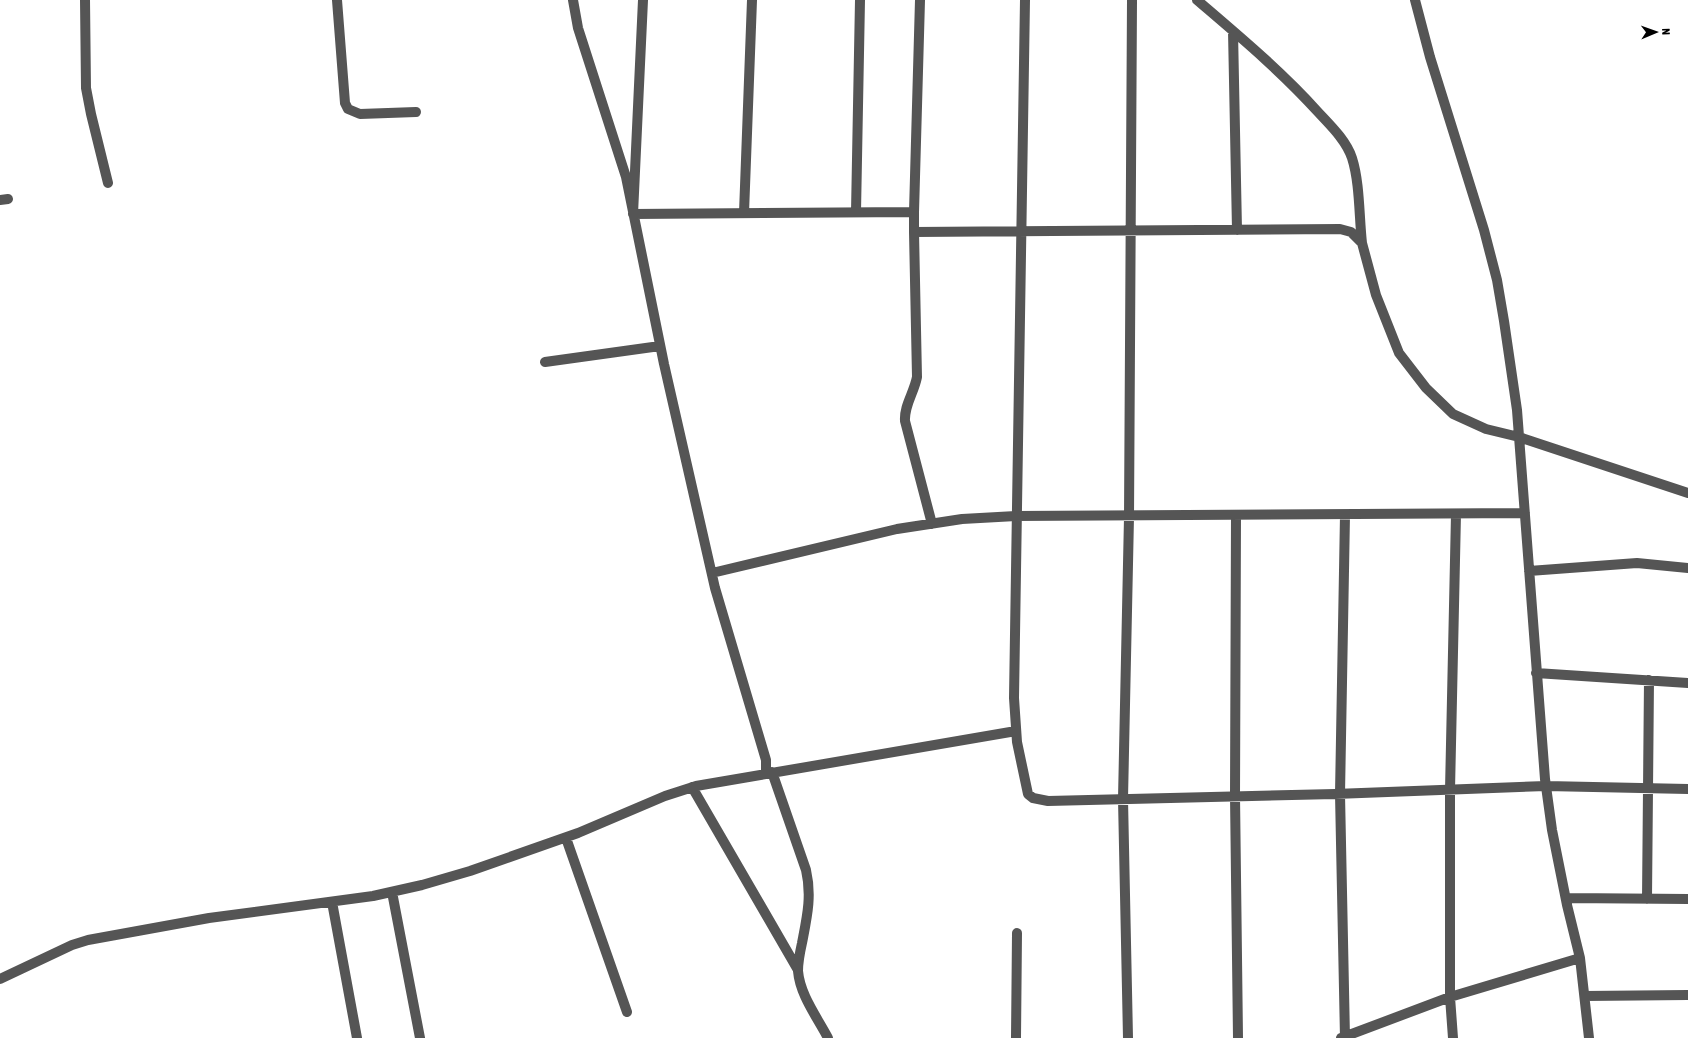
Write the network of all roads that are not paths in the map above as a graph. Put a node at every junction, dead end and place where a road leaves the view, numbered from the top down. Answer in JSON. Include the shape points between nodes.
{"nodes":[{"id":1,"x":85,"y":0,"type":"edge"},
{"id":2,"x":337,"y":0,"type":"edge"},
{"id":3,"x":573,"y":0,"type":"edge"},
{"id":4,"x":643,"y":0,"type":"edge"},
{"id":5,"x":752,"y":0,"type":"edge"},
{"id":6,"x":860,"y":0,"type":"edge"},
{"id":7,"x":920,"y":0,"type":"edge"},
{"id":8,"x":1025,"y":0,"type":"edge"},
{"id":9,"x":1132,"y":0,"type":"edge"},
{"id":10,"x":1197,"y":0,"type":"edge"},
{"id":11,"x":1415,"y":0,"type":"edge"},
{"id":12,"x":1233,"y":31,"type":"junction"},
{"id":13,"x":416,"y":112,"type":"dead end"},
{"id":14,"x":108,"y":183,"type":"dead end"},
{"id":15,"x":856,"y":212,"type":"junction"},
{"id":16,"x":914,"y":212,"type":"junction"},
{"id":17,"x":744,"y":213,"type":"junction"},
{"id":18,"x":633,"y":214,"type":"junction"},
{"id":19,"x":1132,"y":229,"type":"junction"},
{"id":20,"x":1021,"y":230,"type":"junction"},
{"id":21,"x":1238,"y":230,"type":"junction"},
{"id":22,"x":914,"y":232,"type":"junction"},
{"id":23,"x":1362,"y":243,"type":"junction"},
{"id":24,"x":660,"y":346,"type":"junction"},
{"id":25,"x":545,"y":362,"type":"dead end"},
{"id":26,"x":1519,"y":437,"type":"junction"},
{"id":27,"x":1688,"y":493,"type":"edge"},
{"id":28,"x":1525,"y":513,"type":"junction"},
{"id":29,"x":1456,"y":514,"type":"junction"},
{"id":30,"x":1345,"y":515,"type":"junction"},
{"id":31,"x":1016,"y":516,"type":"junction"},
{"id":32,"x":1236,"y":516,"type":"junction"},
{"id":33,"x":1130,"y":517,"type":"junction"},
{"id":34,"x":932,"y":524,"type":"junction"},
{"id":35,"x":1688,"y":568,"type":"edge"},
{"id":36,"x":1529,"y":571,"type":"junction"},
{"id":37,"x":712,"y":572,"type":"junction"},
{"id":38,"x":1536,"y":673,"type":"junction"},
{"id":39,"x":1649,"y":680,"type":"junction"},
{"id":40,"x":1688,"y":682,"type":"edge"},
{"id":41,"x":1016,"y":731,"type":"junction"},
{"id":42,"x":769,"y":772,"type":"junction"},
{"id":43,"x":1546,"y":786,"type":"junction"},
{"id":44,"x":692,"y":787,"type":"junction"},
{"id":45,"x":1648,"y":788,"type":"junction"},
{"id":46,"x":1688,"y":789,"type":"edge"},
{"id":47,"x":1450,"y":790,"type":"junction"},
{"id":48,"x":1340,"y":794,"type":"junction"},
{"id":49,"x":1235,"y":796,"type":"junction"},
{"id":50,"x":1123,"y":799,"type":"junction"},
{"id":51,"x":566,"y":838,"type":"junction"},
{"id":52,"x":392,"y":892,"type":"junction"},
{"id":53,"x":1566,"y":898,"type":"junction"},
{"id":54,"x":1647,"y":898,"type":"junction"},
{"id":55,"x":1688,"y":899,"type":"edge"},
{"id":56,"x":332,"y":902,"type":"junction"},
{"id":57,"x":1017,"y":933,"type":"dead end"},
{"id":58,"x":1580,"y":958,"type":"junction"},
{"id":59,"x":798,"y":970,"type":"junction"},
{"id":60,"x":0,"y":979,"type":"edge"},
{"id":61,"x":1688,"y":995,"type":"edge"},
{"id":62,"x":1585,"y":996,"type":"junction"},
{"id":63,"x":1450,"y":997,"type":"junction"},
{"id":64,"x":628,"y":1012,"type":"dead end"},
{"id":65,"x":357,"y":1038,"type":"edge"},
{"id":66,"x":420,"y":1038,"type":"edge"},
{"id":67,"x":828,"y":1038,"type":"edge"},
{"id":68,"x":1016,"y":1038,"type":"edge"},
{"id":69,"x":1128,"y":1038,"type":"edge"},
{"id":70,"x":1238,"y":1038,"type":"edge"},
{"id":71,"x":1344,"y":1038,"type":"edge"},
{"id":72,"x":1453,"y":1038,"type":"edge"},
{"id":73,"x":1589,"y":1038,"type":"edge"}],
"edges":[{"from":1,"to":14,"type":"street","via":[[86,88]]},
{"from":2,"to":13,"type":"street","via":[[348,109],[360,114]]},
{"from":3,"to":18,"type":"street","via":[[578,28],[626,177]]},
{"from":4,"to":18,"type":"street"},
{"from":5,"to":17,"type":"street"},
{"from":6,"to":15,"type":"street"},
{"from":7,"to":16,"type":"street"},
{"from":8,"to":20,"type":"street"},
{"from":9,"to":19,"type":"street"},
{"from":10,"to":12,"type":"street"},
{"from":11,"to":26,"type":"street","via":[[1430,57],[1484,230],[1496,280],[1512,368]]},
{"from":12,"to":21,"type":"street"},
{"from":12,"to":23,"type":"street","via":[[1292,84],[1346,145],[1352,158],[1356,181]]},
{"from":15,"to":16,"type":"street"},
{"from":15,"to":17,"type":"street"},
{"from":16,"to":22,"type":"street"},
{"from":17,"to":18,"type":"street"},
{"from":18,"to":24,"type":"street"},
{"from":19,"to":20,"type":"street"},
{"from":19,"to":21,"type":"street"},
{"from":19,"to":33,"type":"street"},
{"from":20,"to":22,"type":"street"},
{"from":20,"to":31,"type":"street"},
{"from":21,"to":23,"type":"street","via":[[1340,228],[1351,232]]},
{"from":22,"to":34,"type":"street","via":[[917,377],[906,407],[905,421]]},
{"from":23,"to":26,"type":"street","via":[[1376,295],[1399,353],[1426,388],[1453,414],[1486,429]]},
{"from":24,"to":25,"type":"street"},
{"from":24,"to":37,"type":"street"},
{"from":26,"to":27,"type":"street"},
{"from":26,"to":28,"type":"street"},
{"from":28,"to":29,"type":"street"},
{"from":28,"to":36,"type":"street"},
{"from":29,"to":30,"type":"street"},
{"from":29,"to":47,"type":"street"},
{"from":30,"to":32,"type":"street"},
{"from":30,"to":48,"type":"street"},
{"from":31,"to":33,"type":"street"},
{"from":31,"to":34,"type":"street","via":[[962,519]]},
{"from":31,"to":41,"type":"street"},
{"from":32,"to":33,"type":"street"},
{"from":32,"to":49,"type":"street"},
{"from":33,"to":50,"type":"street"},
{"from":34,"to":37,"type":"street","via":[[898,529]]},
{"from":35,"to":36,"type":"street","via":[[1637,563]]},
{"from":36,"to":38,"type":"street"},
{"from":37,"to":42,"type":"street"},
{"from":38,"to":39,"type":"street"},
{"from":38,"to":43,"type":"street"},
{"from":39,"to":40,"type":"street"},
{"from":39,"to":45,"type":"street"},
{"from":41,"to":42,"type":"street"},
{"from":41,"to":50,"type":"street","via":[[1024,779],[1028,794],[1033,798],[1048,801]]},
{"from":42,"to":44,"type":"street"},
{"from":42,"to":59,"type":"street","via":[[810,887]]},
{"from":43,"to":45,"type":"street"},
{"from":43,"to":47,"type":"street"},
{"from":43,"to":53,"type":"street"},
{"from":44,"to":51,"type":"street"},
{"from":44,"to":59,"type":"street"},
{"from":45,"to":46,"type":"street"},
{"from":45,"to":54,"type":"street"},
{"from":47,"to":48,"type":"street"},
{"from":47,"to":63,"type":"street"},
{"from":48,"to":49,"type":"street"},
{"from":48,"to":71,"type":"street"},
{"from":49,"to":50,"type":"street"},
{"from":49,"to":70,"type":"street"},
{"from":50,"to":69,"type":"street"},
{"from":51,"to":52,"type":"street","via":[[470,871]]},
{"from":51,"to":64,"type":"street"},
{"from":52,"to":56,"type":"street"},
{"from":52,"to":66,"type":"street"},
{"from":53,"to":54,"type":"street"},
{"from":53,"to":58,"type":"street"},
{"from":54,"to":55,"type":"street"},
{"from":56,"to":60,"type":"street","via":[[208,918],[88,940]]},
{"from":56,"to":65,"type":"street"},
{"from":57,"to":68,"type":"street"},
{"from":58,"to":62,"type":"street"},
{"from":58,"to":63,"type":"street"},
{"from":59,"to":67,"type":"street","via":[[804,994]]},
{"from":61,"to":62,"type":"street"},
{"from":62,"to":73,"type":"street"},
{"from":63,"to":71,"type":"street"},
{"from":63,"to":72,"type":"street"}]}
